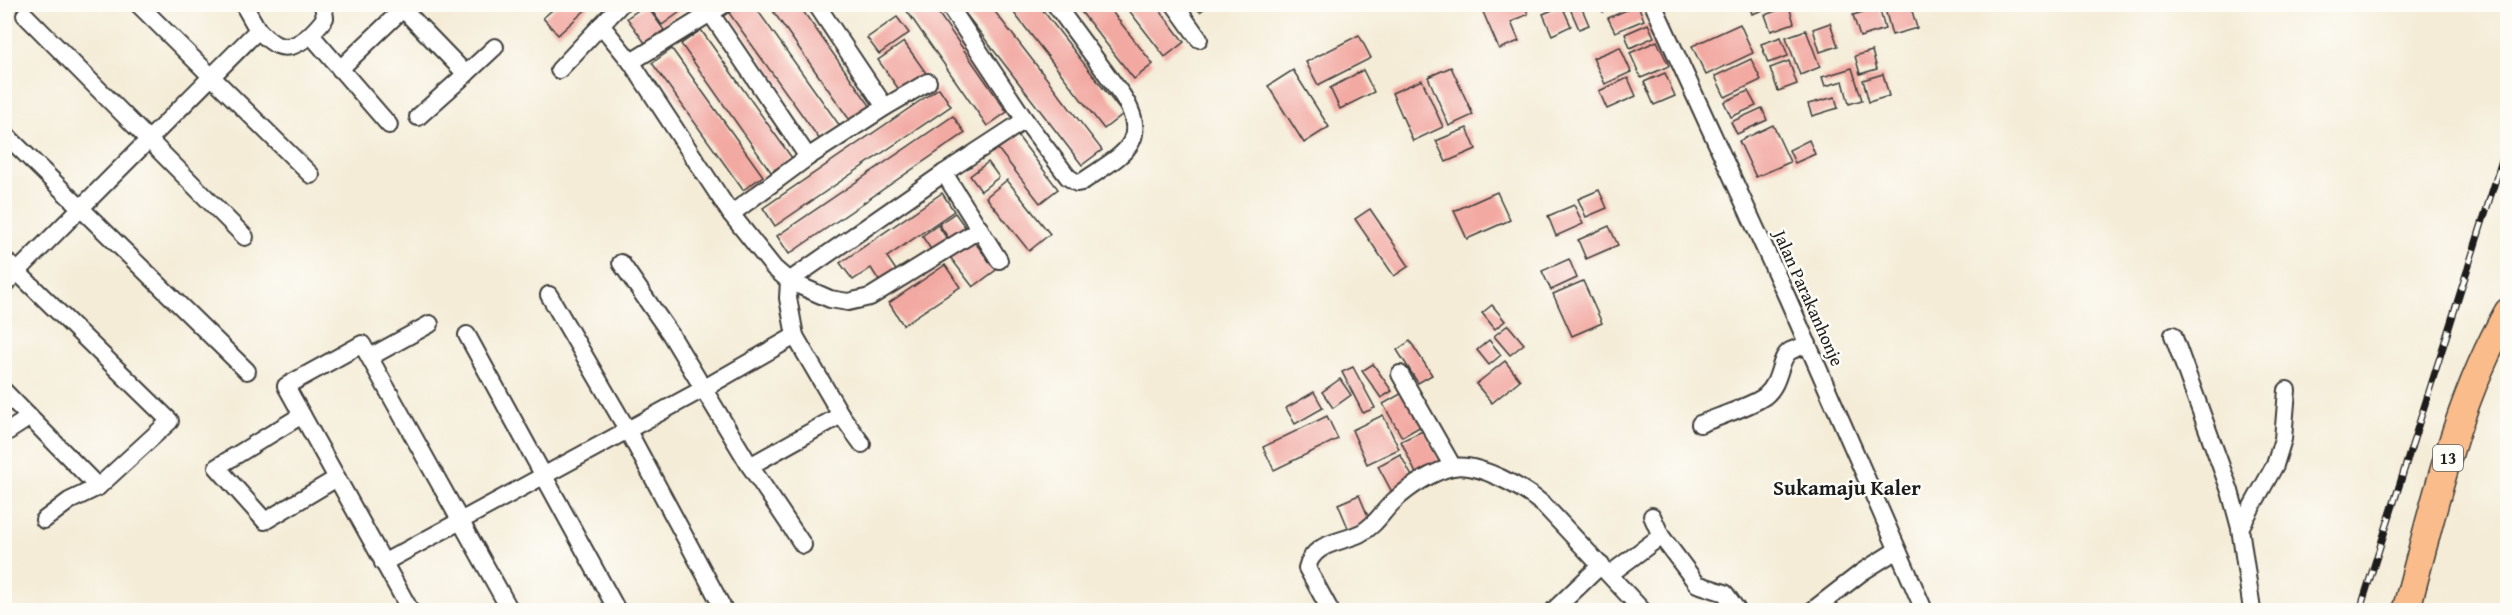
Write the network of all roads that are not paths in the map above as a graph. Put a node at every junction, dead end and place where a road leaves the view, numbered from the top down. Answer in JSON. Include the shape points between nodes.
{"nodes":[{"id":1,"x":138,"y":4,"type":"edge"},
{"id":2,"x":247,"y":4,"type":"edge"},
{"id":3,"x":323,"y":4,"type":"edge"},
{"id":4,"x":621,"y":4,"type":"edge"},
{"id":5,"x":725,"y":4,"type":"edge"},
{"id":6,"x":816,"y":4,"type":"edge"},
{"id":7,"x":1055,"y":4,"type":"edge"},
{"id":8,"x":1174,"y":4,"type":"edge"},
{"id":9,"x":1653,"y":4,"type":"edge"},
{"id":10,"x":949,"y":5,"type":"edge"},
{"id":11,"x":405,"y":7,"type":"edge"},
{"id":12,"x":711,"y":14,"type":"junction"},
{"id":13,"x":25,"y":15,"type":"dead end"},
{"id":14,"x":601,"y":25,"type":"junction"},
{"id":15,"x":258,"y":30,"type":"junction"},
{"id":16,"x":311,"y":35,"type":"junction"},
{"id":17,"x":1199,"y":39,"type":"dead end"},
{"id":18,"x":495,"y":47,"type":"dead end"},
{"id":19,"x":631,"y":62,"type":"junction"},
{"id":20,"x":340,"y":69,"type":"junction"},
{"id":21,"x":559,"y":70,"type":"dead end"},
{"id":22,"x":466,"y":74,"type":"junction"},
{"id":23,"x":212,"y":77,"type":"junction"},
{"id":24,"x":928,"y":82,"type":"dead end"},
{"id":25,"x":885,"y":107,"type":"junction"},
{"id":26,"x":418,"y":117,"type":"dead end"},
{"id":27,"x":1026,"y":120,"type":"junction"},
{"id":28,"x":389,"y":125,"type":"dead end"},
{"id":29,"x":4,"y":133,"type":"edge"},
{"id":30,"x":148,"y":140,"type":"junction"},
{"id":31,"x":808,"y":157,"type":"junction"},
{"id":32,"x":944,"y":173,"type":"junction"},
{"id":33,"x":311,"y":175,"type":"dead end"},
{"id":34,"x":81,"y":208,"type":"junction"},
{"id":35,"x":731,"y":214,"type":"junction"},
{"id":36,"x":980,"y":229,"type":"junction"},
{"id":37,"x":245,"y":237,"type":"dead end"},
{"id":38,"x":4,"y":259,"type":"edge"},
{"id":39,"x":999,"y":260,"type":"dead end"},
{"id":40,"x":621,"y":263,"type":"dead end"},
{"id":41,"x":17,"y":272,"type":"junction"},
{"id":42,"x":789,"y":281,"type":"junction"},
{"id":43,"x":4,"y":285,"type":"edge"},
{"id":44,"x":549,"y":295,"type":"dead end"},
{"id":45,"x":2508,"y":312,"type":"edge"},
{"id":46,"x":430,"y":324,"type":"dead end"},
{"id":47,"x":467,"y":335,"type":"dead end"},
{"id":48,"x":2174,"y":335,"type":"dead end"},
{"id":49,"x":795,"y":336,"type":"junction"},
{"id":50,"x":1808,"y":344,"type":"junction"},
{"id":51,"x":370,"y":357,"type":"junction"},
{"id":52,"x":247,"y":371,"type":"dead end"},
{"id":53,"x":1400,"y":374,"type":"dead end"},
{"id":54,"x":703,"y":389,"type":"junction"},
{"id":55,"x":2287,"y":390,"type":"dead end"},
{"id":56,"x":4,"y":391,"type":"edge"},
{"id":57,"x":841,"y":415,"type":"junction"},
{"id":58,"x":303,"y":416,"type":"junction"},
{"id":59,"x":30,"y":417,"type":"junction"},
{"id":60,"x":1700,"y":424,"type":"dead end"},
{"id":61,"x":628,"y":430,"type":"junction"},
{"id":62,"x":4,"y":434,"type":"edge"},
{"id":63,"x":862,"y":444,"type":"dead end"},
{"id":64,"x":750,"y":466,"type":"junction"},
{"id":65,"x":1453,"y":467,"type":"junction"},
{"id":66,"x":543,"y":476,"type":"junction"},
{"id":67,"x":337,"y":478,"type":"junction"},
{"id":68,"x":98,"y":487,"type":"junction"},
{"id":69,"x":1652,"y":516,"type":"dead end"},
{"id":70,"x":44,"y":520,"type":"dead end"},
{"id":71,"x":460,"y":521,"type":"junction"},
{"id":72,"x":2240,"y":528,"type":"junction"},
{"id":73,"x":1660,"y":536,"type":"junction"},
{"id":74,"x":803,"y":545,"type":"dead end"},
{"id":75,"x":1897,"y":549,"type":"junction"},
{"id":76,"x":383,"y":563,"type":"junction"},
{"id":77,"x":1605,"y":569,"type":"junction"},
{"id":78,"x":410,"y":610,"type":"edge"},
{"id":79,"x":510,"y":610,"type":"edge"},
{"id":80,"x":617,"y":610,"type":"edge"},
{"id":81,"x":724,"y":610,"type":"edge"},
{"id":82,"x":1330,"y":610,"type":"edge"},
{"id":83,"x":1554,"y":610,"type":"edge"},
{"id":84,"x":1642,"y":610,"type":"edge"},
{"id":85,"x":1737,"y":610,"type":"edge"},
{"id":86,"x":1813,"y":610,"type":"edge"},
{"id":87,"x":1924,"y":610,"type":"edge"},
{"id":88,"x":2252,"y":610,"type":"edge"},
{"id":89,"x":2406,"y":610,"type":"edge"}],
"edges":[{"from":1,"to":23,"type":"street"},
{"from":2,"to":15,"type":"street"},
{"from":3,"to":16,"type":"street","via":[[325,18]]},
{"from":4,"to":14,"type":"street"},
{"from":5,"to":12,"type":"street"},
{"from":6,"to":25,"type":"street"},
{"from":7,"to":27,"type":"street","via":[[1132,110],[1136,122],[1134,136],[1129,148],[1077,183],[1068,177]]},
{"from":8,"to":17,"type":"street"},
{"from":9,"to":50,"type":"street","name":"Jalan Parakanhonje"},
{"from":10,"to":27,"type":"street"},
{"from":11,"to":20,"type":"street"},
{"from":11,"to":22,"type":"street"},
{"from":12,"to":19,"type":"street"},
{"from":12,"to":31,"type":"street"},
{"from":13,"to":30,"type":"street"},
{"from":14,"to":19,"type":"street"},
{"from":14,"to":21,"type":"street"},
{"from":15,"to":16,"type":"street","via":[[278,46],[293,45]]},
{"from":15,"to":23,"type":"street"},
{"from":16,"to":20,"type":"street"},
{"from":18,"to":22,"type":"street"},
{"from":19,"to":35,"type":"street"},
{"from":20,"to":28,"type":"street"},
{"from":22,"to":26,"type":"street"},
{"from":23,"to":30,"type":"street"},
{"from":23,"to":33,"type":"street"},
{"from":24,"to":25,"type":"street"},
{"from":25,"to":31,"type":"street"},
{"from":27,"to":32,"type":"street"},
{"from":29,"to":34,"type":"street"},
{"from":30,"to":34,"type":"street"},
{"from":30,"to":37,"type":"street"},
{"from":31,"to":35,"type":"street"},
{"from":32,"to":36,"type":"street"},
{"from":32,"to":42,"type":"street"},
{"from":34,"to":41,"type":"street"},
{"from":34,"to":52,"type":"street"},
{"from":35,"to":42,"type":"street"},
{"from":36,"to":39,"type":"street"},
{"from":36,"to":42,"type":"street","via":[[870,297],[848,302]]},
{"from":38,"to":41,"type":"street"},
{"from":40,"to":54,"type":"street","via":[[671,334]]},
{"from":41,"to":43,"type":"street"},
{"from":41,"to":68,"type":"street","via":[[170,421]]},
{"from":42,"to":49,"type":"street"},
{"from":44,"to":61,"type":"street"},
{"from":45,"to":89,"type":"highway","number":"13","via":[[2462,408]]},
{"from":46,"to":51,"type":"street"},
{"from":47,"to":66,"type":"street"},
{"from":48,"to":72,"type":"street"},
{"from":49,"to":54,"type":"street"},
{"from":49,"to":57,"type":"street"},
{"from":50,"to":60,"type":"street","via":[[1784,357],[1780,376],[1764,397]]},
{"from":50,"to":75,"type":"street","name":"Jalan Parakanhonje"},
{"from":51,"to":58,"type":"street","via":[[362,344],[286,386]]},
{"from":51,"to":71,"type":"street"},
{"from":53,"to":65,"type":"street"},
{"from":54,"to":61,"type":"street"},
{"from":54,"to":64,"type":"street"},
{"from":55,"to":72,"type":"street","via":[[2283,438],[2275,465]]},
{"from":56,"to":59,"type":"street"},
{"from":57,"to":63,"type":"street"},
{"from":57,"to":64,"type":"street"},
{"from":58,"to":67,"type":"street"},
{"from":58,"to":67,"type":"street","via":[[217,467],[265,521]]},
{"from":59,"to":62,"type":"street"},
{"from":59,"to":68,"type":"street"},
{"from":61,"to":66,"type":"street"},
{"from":61,"to":81,"type":"street"},
{"from":64,"to":74,"type":"street"},
{"from":65,"to":77,"type":"street","via":[[1468,467],[1530,493]]},
{"from":65,"to":82,"type":"street","via":[[1426,478],[1393,501],[1381,518],[1362,532],[1316,550],[1307,568]]},
{"from":66,"to":71,"type":"street"},
{"from":66,"to":80,"type":"street"},
{"from":67,"to":76,"type":"street"},
{"from":68,"to":70,"type":"street","via":[[69,501]]},
{"from":69,"to":73,"type":"street"},
{"from":71,"to":76,"type":"street"},
{"from":71,"to":79,"type":"street"},
{"from":72,"to":88,"type":"street"},
{"from":73,"to":77,"type":"street"},
{"from":73,"to":85,"type":"street","via":[[1697,584],[1725,593]]},
{"from":75,"to":86,"type":"street"},
{"from":75,"to":87,"type":"street","name":"Jalan Parakanhonje"},
{"from":76,"to":78,"type":"street"},
{"from":77,"to":83,"type":"street"},
{"from":77,"to":84,"type":"street"}]}
